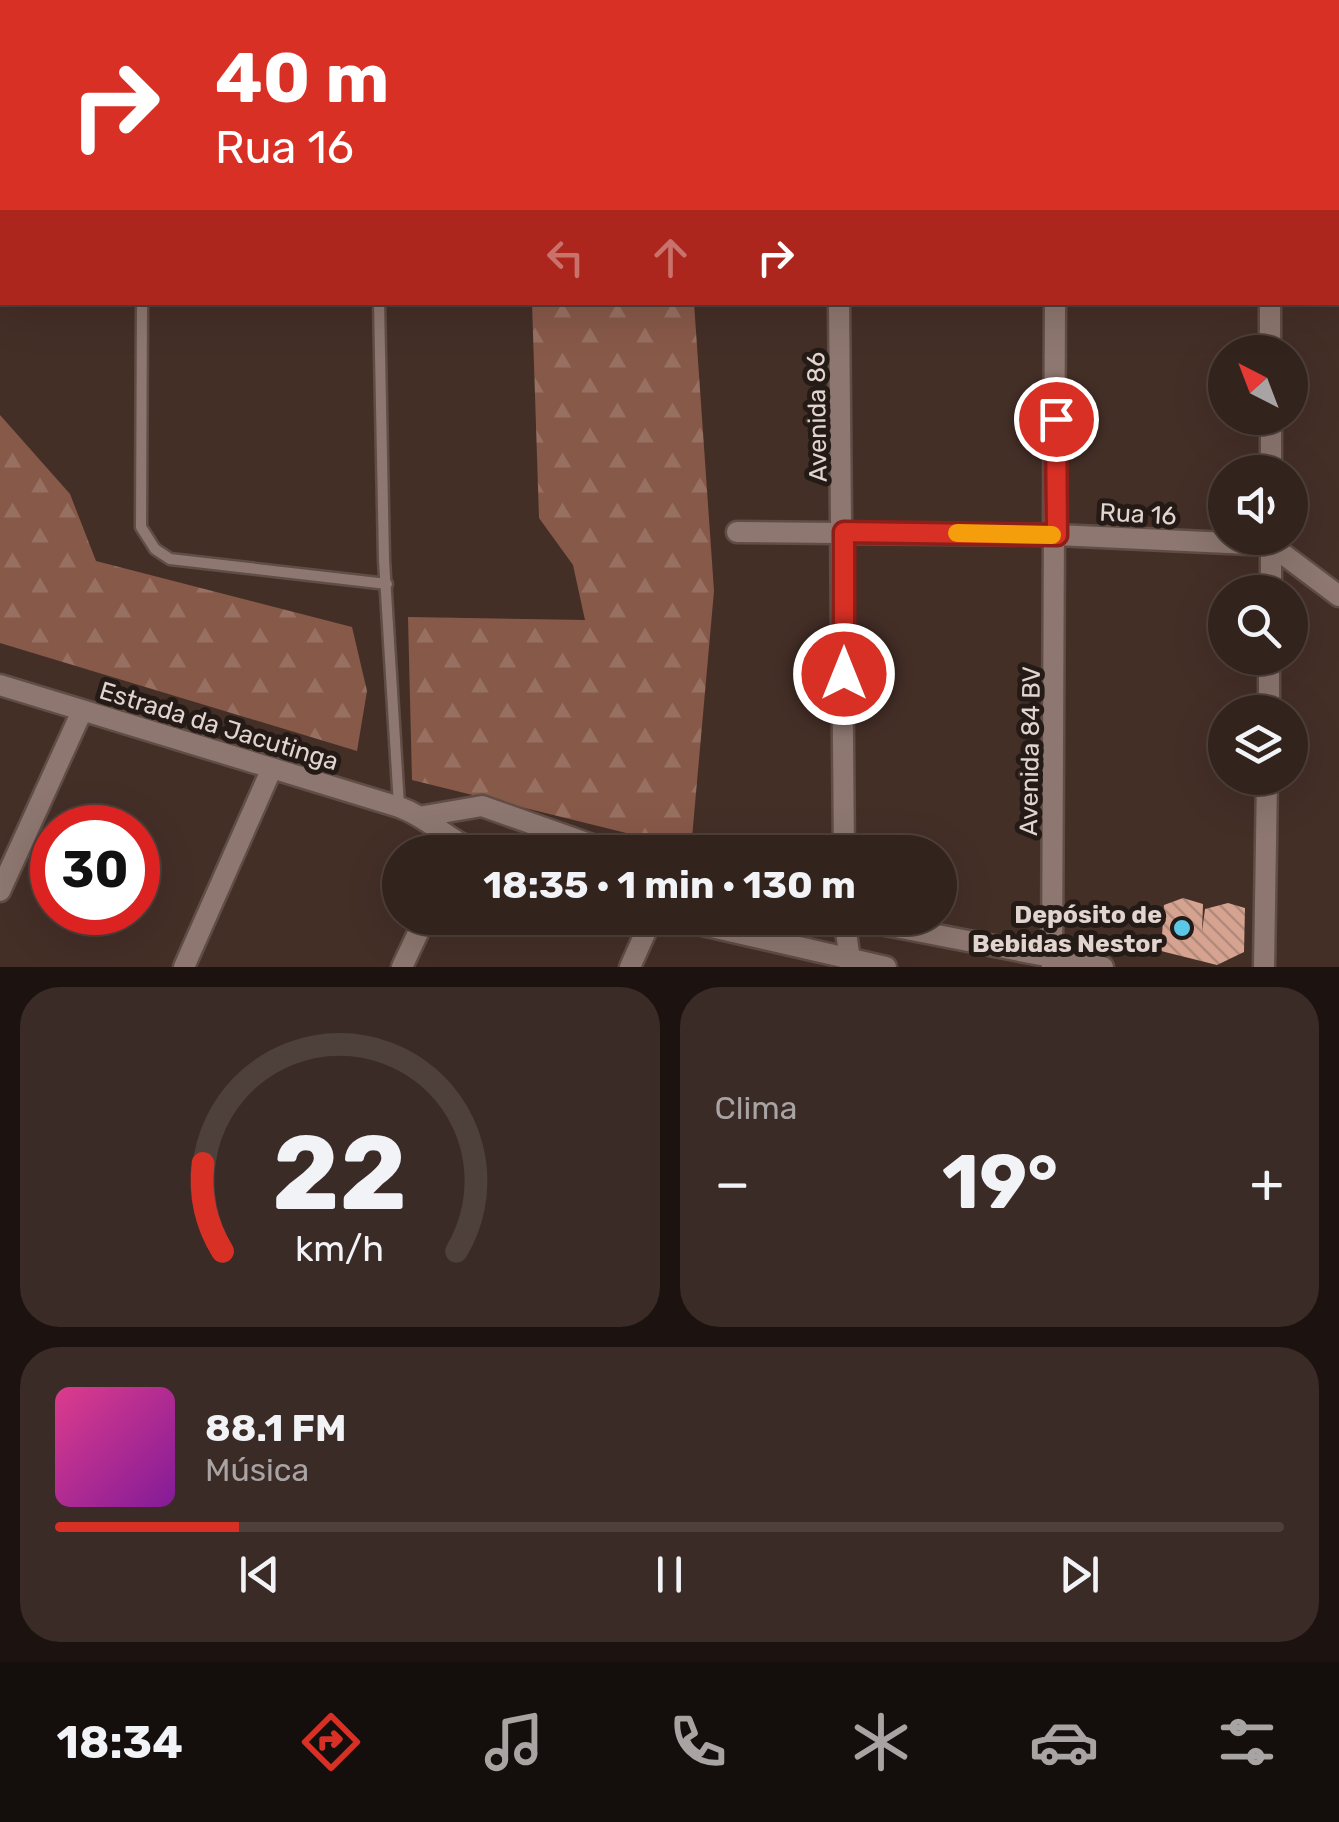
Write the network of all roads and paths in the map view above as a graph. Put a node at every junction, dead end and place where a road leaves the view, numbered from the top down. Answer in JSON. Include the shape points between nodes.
{"nodes":[{"id":1,"x":142,"y":305,"type":"edge"},
{"id":2,"x":379,"y":305,"type":"edge"},
{"id":3,"x":840,"y":305,"type":"edge"},
{"id":4,"x":1055,"y":305,"type":"edge"},
{"id":5,"x":1270,"y":305,"type":"edge"},
{"id":6,"x":1270,"y":335,"type":"edge"},
{"id":7,"x":736,"y":532,"type":"dead end"},
{"id":8,"x":844,"y":532,"type":"junction"},
{"id":9,"x":1057,"y":535,"type":"junction"},
{"id":10,"x":1208,"y":539,"type":"edge"},
{"id":11,"x":1288,"y":555,"type":"edge"},
{"id":12,"x":387,"y":584,"type":"junction"},
{"id":13,"x":1339,"y":596,"type":"edge"},
{"id":14,"x":0,"y":685,"type":"edge"},
{"id":15,"x":82,"y":712,"type":"junction"},
{"id":16,"x":272,"y":768,"type":"junction"},
{"id":17,"x":1268,"y":795,"type":"edge"},
{"id":18,"x":399,"y":807,"type":"junction"},
{"id":19,"x":424,"y":816,"type":"junction"},
{"id":20,"x":443,"y":835,"type":"edge"},
{"id":21,"x":564,"y":835,"type":"edge"},
{"id":22,"x":844,"y":835,"type":"edge"},
{"id":23,"x":0,"y":892,"type":"edge"},
{"id":24,"x":417,"y":935,"type":"edge"},
{"id":25,"x":644,"y":935,"type":"edge"},
{"id":26,"x":740,"y":935,"type":"edge"},
{"id":27,"x":849,"y":935,"type":"edge"},
{"id":28,"x":925,"y":935,"type":"edge"},
{"id":29,"x":851,"y":963,"type":"edge"},
{"id":30,"x":1053,"y":963,"type":"edge"},
{"id":31,"x":184,"y":967,"type":"edge"},
{"id":32,"x":402,"y":967,"type":"edge"},
{"id":33,"x":630,"y":967,"type":"edge"},
{"id":34,"x":886,"y":967,"type":"edge"},
{"id":35,"x":1103,"y":967,"type":"edge"},
{"id":36,"x":1264,"y":967,"type":"edge"}],
"edges":[{"from":1,"to":12,"type":"lane","via":[[141,527],[155,550],[170,559]]},
{"from":2,"to":12,"type":"lane"},
{"from":3,"to":8,"type":"street","name":"Avenida 86"},
{"from":4,"to":9,"type":"street","name":"Avenida 84 BV"},
{"from":5,"to":6,"type":"street"},
{"from":7,"to":8,"type":"street","name":"Rua 16"},
{"from":8,"to":9,"type":"street","name":"Rua 16"},
{"from":8,"to":22,"type":"street","name":"Avenida 86"},
{"from":9,"to":10,"type":"street","name":"Rua 16"},
{"from":9,"to":30,"type":"street","name":"Avenida 84 BV"},
{"from":11,"to":13,"type":"street"},
{"from":12,"to":18,"type":"lane"},
{"from":14,"to":15,"type":"street","name":"Estrada da Jacutinga"},
{"from":15,"to":16,"type":"street","name":"Estrada da Jacutinga"},
{"from":15,"to":23,"type":"street"},
{"from":16,"to":18,"type":"street","name":"Estrada da Jacutinga"},
{"from":16,"to":31,"type":"street"},
{"from":17,"to":36,"type":"street"},
{"from":18,"to":19,"type":"street","name":"Estrada da Jacutinga"},
{"from":19,"to":20,"type":"street","name":"Estrada da Jacutinga"},
{"from":19,"to":21,"type":"street","name":"Estrada da Jacutinga","via":[[482,806]]},
{"from":24,"to":32,"type":"street"},
{"from":25,"to":33,"type":"street"},
{"from":26,"to":29,"type":"street"},
{"from":27,"to":29,"type":"street"},
{"from":28,"to":30,"type":"street"},
{"from":29,"to":34,"type":"street"},
{"from":30,"to":35,"type":"street"}]}
